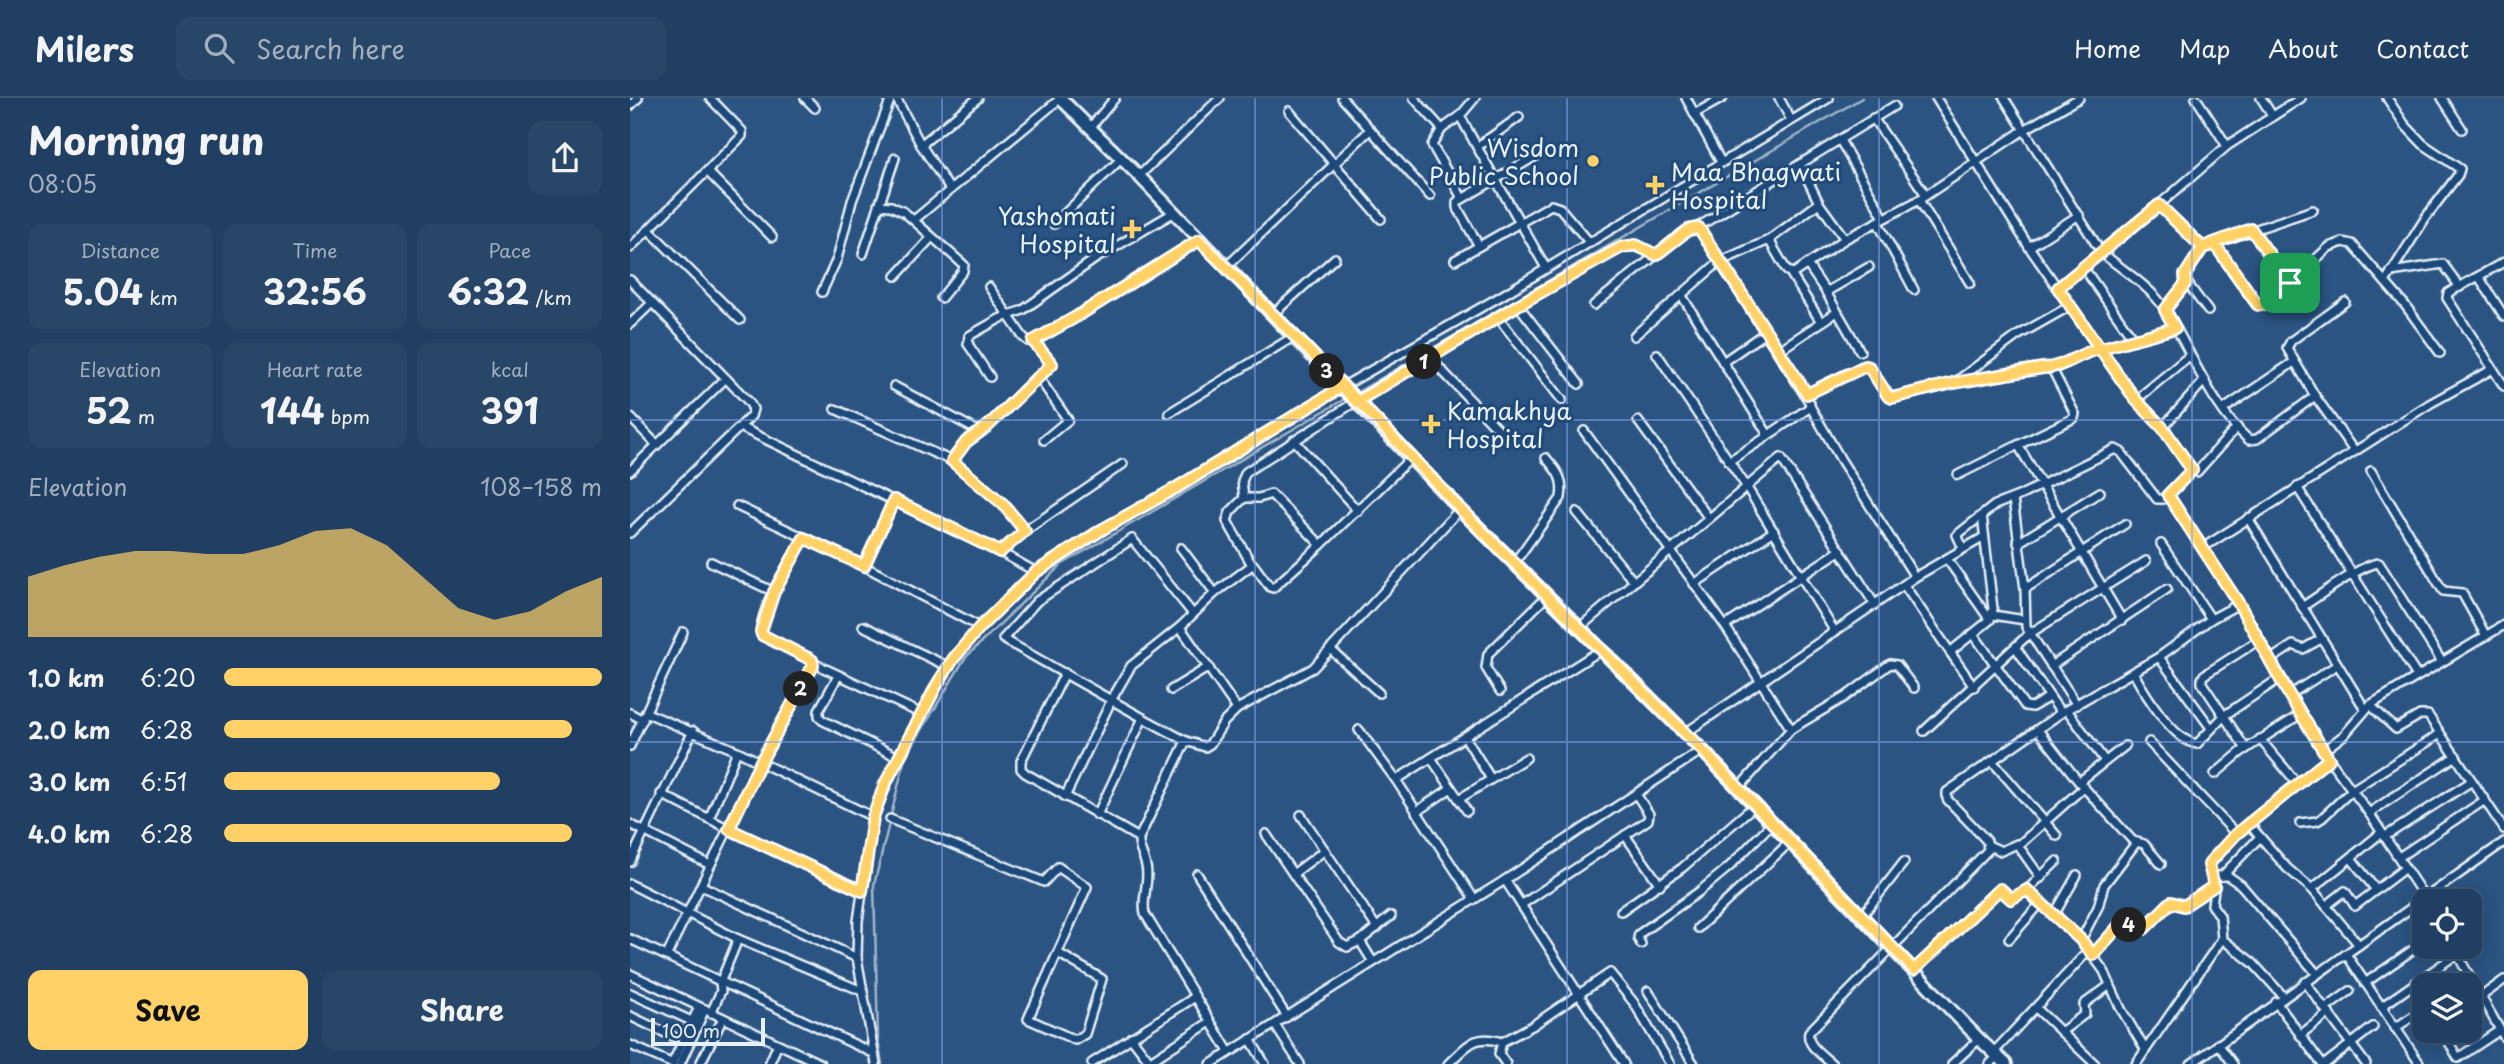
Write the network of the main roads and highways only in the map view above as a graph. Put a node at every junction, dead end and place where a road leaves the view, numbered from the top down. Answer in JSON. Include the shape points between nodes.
{"nodes":[{"id":1,"x":1061,"y":98,"type":"edge"},
{"id":2,"x":1997,"y":1059,"type":"edge"}],
"edges":[{"from":1,"to":2,"type":"main road","via":[[1460,509],[1702,750]]}]}
